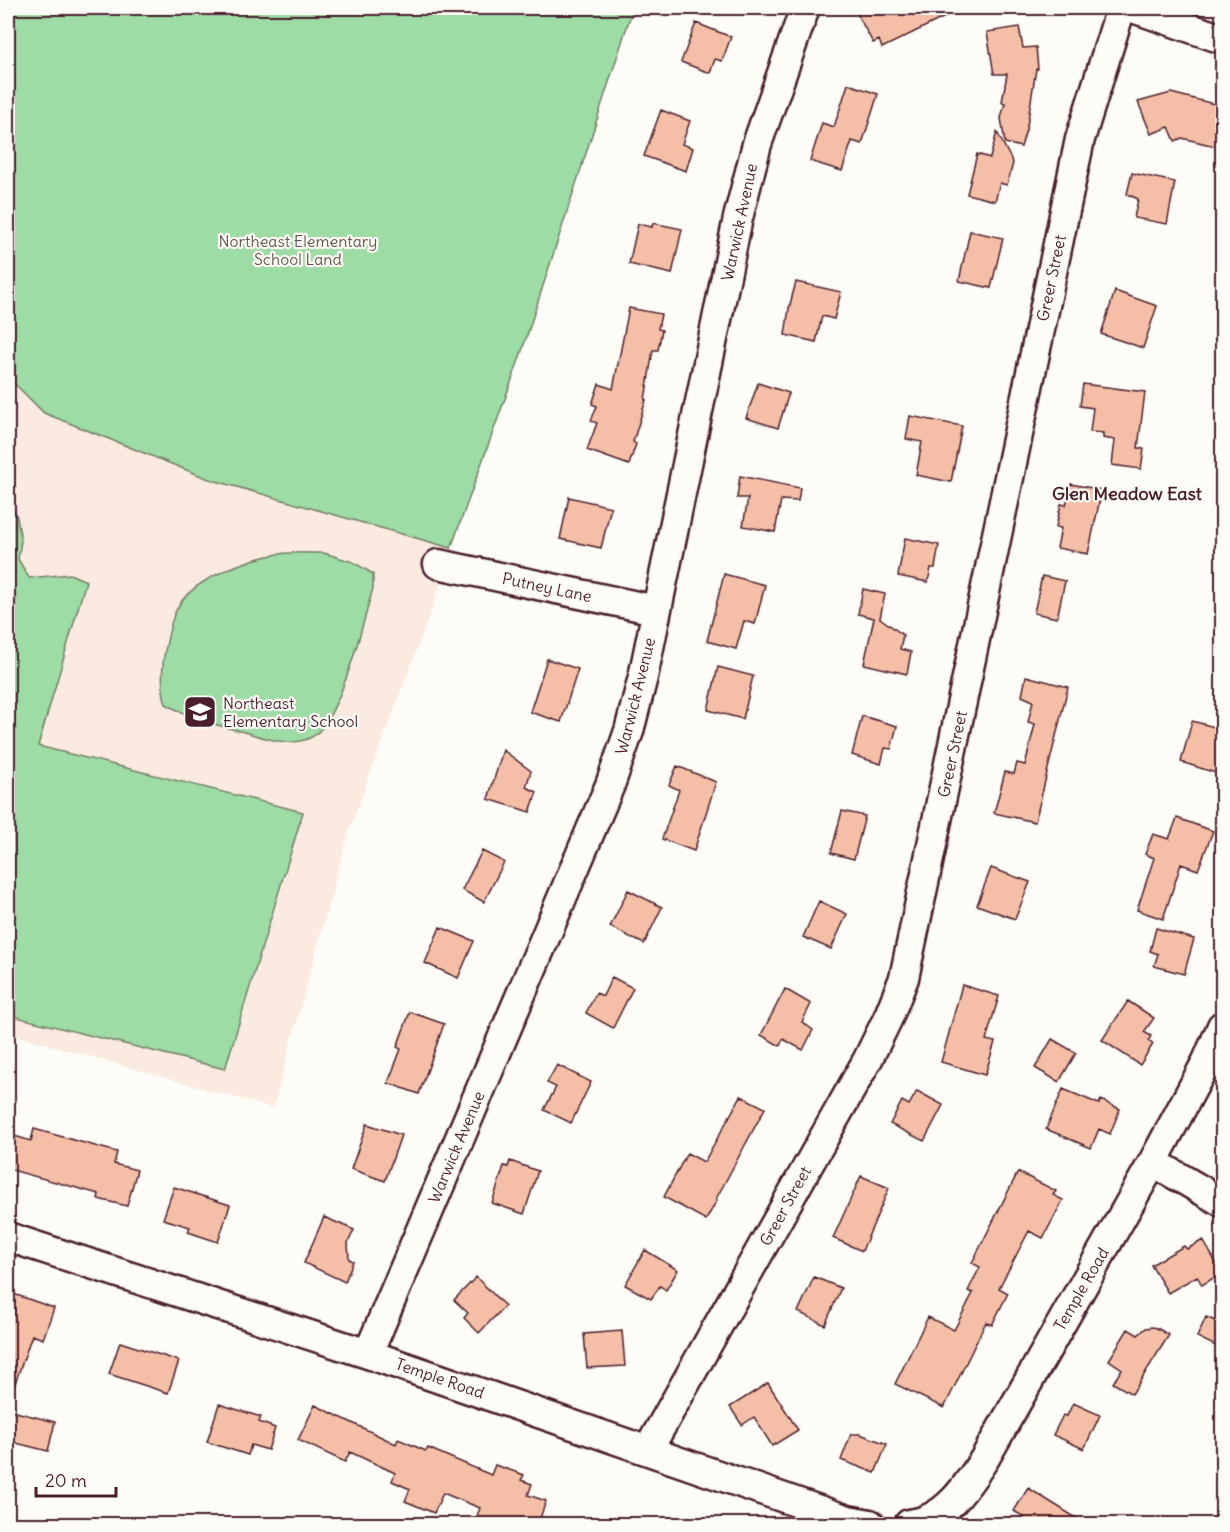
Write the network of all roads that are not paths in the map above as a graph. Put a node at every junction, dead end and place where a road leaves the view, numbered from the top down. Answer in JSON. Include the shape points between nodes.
{"nodes":[{"id":1,"x":805,"y":8,"type":"edge"},
{"id":2,"x":1121,"y":8,"type":"edge"},
{"id":3,"x":1133,"y":8,"type":"edge"},
{"id":4,"x":1222,"y":39,"type":"edge"},
{"id":5,"x":438,"y":564,"type":"dead end"},
{"id":6,"x":656,"y":610,"type":"junction"},
{"id":7,"x":1222,"y":1026,"type":"edge"},
{"id":8,"x":1153,"y":1162,"type":"junction"},
{"id":9,"x":1222,"y":1202,"type":"edge"},
{"id":10,"x":8,"y":1237,"type":"edge"},
{"id":11,"x":369,"y":1354,"type":"junction"},
{"id":12,"x":648,"y":1450,"type":"junction"},
{"id":13,"x":870,"y":1524,"type":"edge"},
{"id":14,"x":909,"y":1524,"type":"edge"}],
"edges":[{"from":1,"to":6,"type":"street","name":"Warwick Avenue","via":[[751,165]]},
{"from":2,"to":12,"type":"street","name":"Greer Street","via":[[1080,139],[904,978],[868,1059]]},
{"from":3,"to":4,"type":"street"},
{"from":5,"to":6,"type":"street","name":"Putney Lane"},
{"from":6,"to":11,"type":"street","name":"Warwick Avenue","via":[[629,731],[610,785]]},
{"from":7,"to":8,"type":"street","name":"Temple Road"},
{"from":8,"to":9,"type":"street"},
{"from":8,"to":14,"type":"street","name":"Temple Road","via":[[965,1489],[941,1512]]},
{"from":10,"to":11,"type":"street","name":"Temple Road"},
{"from":11,"to":12,"type":"street","name":"Temple Road"},
{"from":12,"to":13,"type":"street","name":"Temple Road","via":[[848,1520]]}]}
